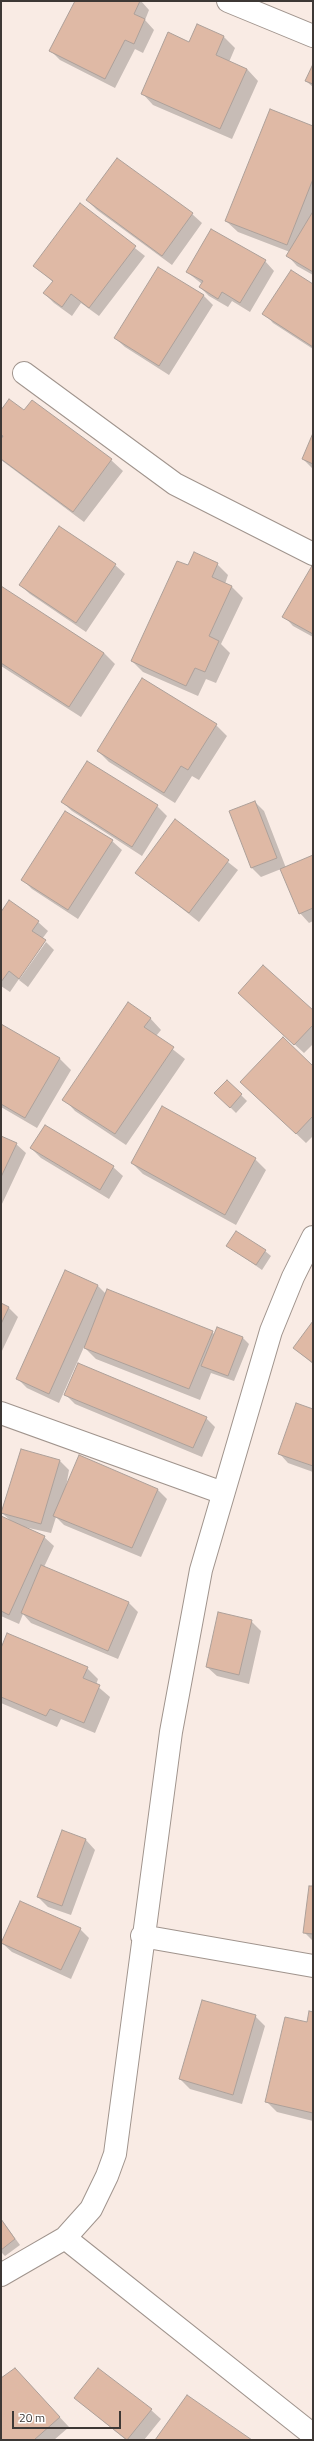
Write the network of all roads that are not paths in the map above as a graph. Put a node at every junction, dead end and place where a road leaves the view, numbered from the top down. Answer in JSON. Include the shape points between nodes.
{"nodes":[{"id":1,"x":228,"y":1,"type":"edge"},
{"id":2,"x":313,"y":36,"type":"edge"},
{"id":3,"x":24,"y":373,"type":"dead end"},
{"id":4,"x":313,"y":554,"type":"edge"},
{"id":5,"x":313,"y":1237,"type":"edge"},
{"id":6,"x":1,"y":1413,"type":"edge"},
{"id":7,"x":223,"y":1493,"type":"junction"},
{"id":8,"x":142,"y":1936,"type":"junction"},
{"id":9,"x":313,"y":1966,"type":"edge"},
{"id":10,"x":65,"y":2238,"type":"junction"},
{"id":11,"x":1,"y":2275,"type":"edge"},
{"id":12,"x":313,"y":2435,"type":"edge"}],
"edges":[{"from":1,"to":2,"type":"street"},
{"from":3,"to":4,"type":"street","via":[[175,484]]},
{"from":5,"to":7,"type":"street","via":[[270,1331]]},
{"from":6,"to":7,"type":"street"},
{"from":7,"to":8,"type":"street","via":[[201,1570],[170,1732]]},
{"from":8,"to":9,"type":"street"},
{"from":8,"to":10,"type":"street","via":[[115,2154],[91,2209]]},
{"from":10,"to":11,"type":"street"},
{"from":10,"to":12,"type":"street"}]}
